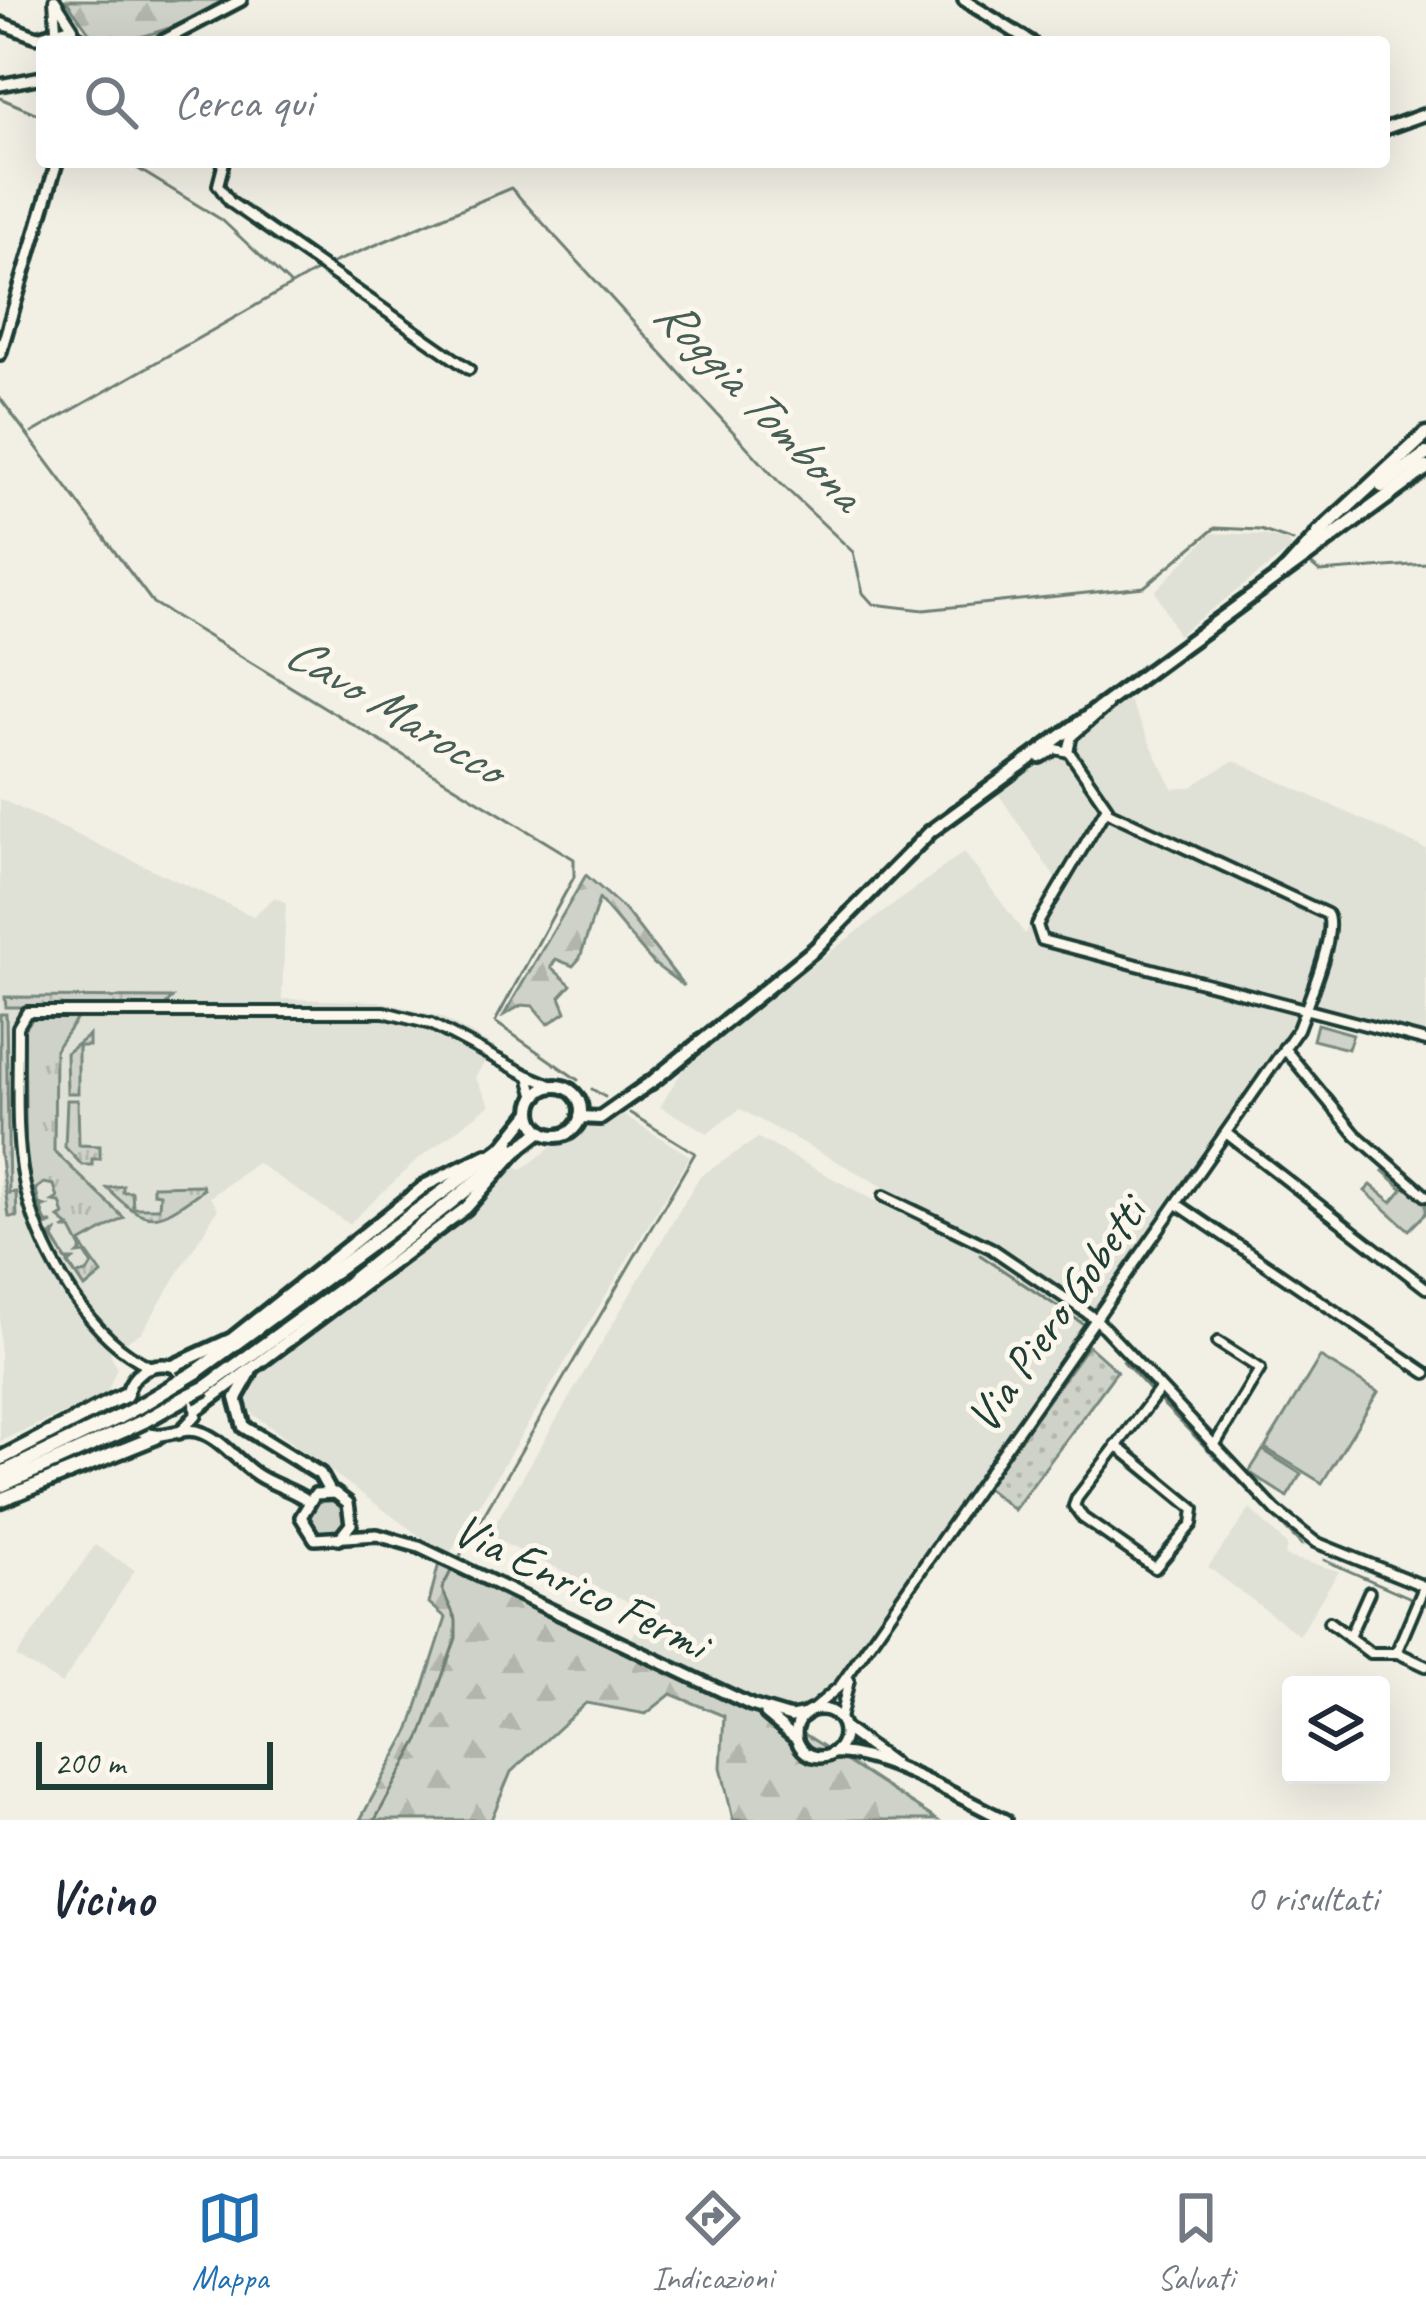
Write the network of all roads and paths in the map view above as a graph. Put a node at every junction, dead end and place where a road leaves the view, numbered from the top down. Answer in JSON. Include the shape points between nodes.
{"nodes":[{"id":1,"x":54,"y":0,"type":"edge"},
{"id":2,"x":241,"y":0,"type":"edge"},
{"id":3,"x":964,"y":0,"type":"edge"},
{"id":4,"x":0,"y":23,"type":"edge"},
{"id":5,"x":74,"y":29,"type":"junction"},
{"id":6,"x":57,"y":36,"type":"edge"},
{"id":7,"x":79,"y":36,"type":"edge"},
{"id":8,"x":172,"y":36,"type":"edge"},
{"id":9,"x":1021,"y":36,"type":"edge"},
{"id":10,"x":36,"y":37,"type":"edge"},
{"id":11,"x":36,"y":70,"type":"edge"},
{"id":12,"x":36,"y":78,"type":"edge"},
{"id":13,"x":19,"y":80,"type":"junction"},
{"id":14,"x":0,"y":85,"type":"edge"},
{"id":15,"x":1426,"y":114,"type":"edge"},
{"id":16,"x":1390,"y":127,"type":"edge"},
{"id":17,"x":55,"y":168,"type":"edge"},
{"id":18,"x":222,"y":168,"type":"edge"},
{"id":19,"x":0,"y":354,"type":"edge"},
{"id":20,"x":469,"y":369,"type":"dead end"},
{"id":21,"x":1426,"y":434,"type":"edge"},
{"id":22,"x":1426,"y":454,"type":"edge"},
{"id":23,"x":1426,"y":472,"type":"edge"},
{"id":24,"x":1318,"y":534,"type":"junction"},
{"id":25,"x":1283,"y":573,"type":"junction"},
{"id":26,"x":1112,"y":699,"type":"junction"},
{"id":27,"x":1069,"y":752,"type":"junction"},
{"id":28,"x":1017,"y":768,"type":"junction"},
{"id":29,"x":1106,"y":812,"type":"junction"},
{"id":30,"x":1305,"y":1009,"type":"junction"},
{"id":31,"x":1426,"y":1041,"type":"edge"},
{"id":32,"x":1284,"y":1048,"type":"junction"},
{"id":33,"x":529,"y":1076,"type":"junction"},
{"id":34,"x":553,"y":1086,"type":"junction"},
{"id":35,"x":535,"y":1098,"type":"junction"},
{"id":36,"x":531,"y":1112,"type":"junction"},
{"id":37,"x":580,"y":1117,"type":"junction"},
{"id":38,"x":542,"y":1131,"type":"junction"},
{"id":39,"x":1226,"y":1133,"type":"junction"},
{"id":40,"x":513,"y":1146,"type":"junction"},
{"id":41,"x":884,"y":1196,"type":"dead end"},
{"id":42,"x":1426,"y":1196,"type":"edge"},
{"id":43,"x":1177,"y":1204,"type":"junction"},
{"id":44,"x":1426,"y":1288,"type":"edge"},
{"id":45,"x":1096,"y":1319,"type":"junction"},
{"id":46,"x":1114,"y":1338,"type":"junction"},
{"id":47,"x":1218,"y":1342,"type":"dead end"},
{"id":48,"x":120,"y":1350,"type":"junction"},
{"id":49,"x":1074,"y":1350,"type":"junction"},
{"id":50,"x":256,"y":1364,"type":"junction"},
{"id":51,"x":149,"y":1366,"type":"junction"},
{"id":52,"x":173,"y":1366,"type":"junction"},
{"id":53,"x":1426,"y":1373,"type":"edge"},
{"id":54,"x":134,"y":1377,"type":"junction"},
{"id":55,"x":1160,"y":1388,"type":"junction"},
{"id":56,"x":126,"y":1394,"type":"junction"},
{"id":57,"x":196,"y":1412,"type":"junction"},
{"id":58,"x":140,"y":1414,"type":"junction"},
{"id":59,"x":123,"y":1423,"type":"junction"},
{"id":60,"x":179,"y":1433,"type":"junction"},
{"id":61,"x":156,"y":1437,"type":"junction"},
{"id":62,"x":210,"y":1437,"type":"junction"},
{"id":63,"x":1116,"y":1445,"type":"junction"},
{"id":64,"x":1214,"y":1446,"type":"junction"},
{"id":65,"x":0,"y":1460,"type":"edge"},
{"id":66,"x":0,"y":1474,"type":"edge"},
{"id":67,"x":0,"y":1486,"type":"edge"},
{"id":68,"x":330,"y":1492,"type":"junction"},
{"id":69,"x":0,"y":1500,"type":"edge"},
{"id":70,"x":308,"y":1500,"type":"junction"},
{"id":71,"x":352,"y":1519,"type":"junction"},
{"id":72,"x":376,"y":1535,"type":"junction"},
{"id":73,"x":339,"y":1539,"type":"junction"},
{"id":74,"x":1425,"y":1587,"type":"edge"},
{"id":75,"x":1369,"y":1592,"type":"dead end"},
{"id":76,"x":1329,"y":1622,"type":"dead end"},
{"id":77,"x":1349,"y":1637,"type":"junction"},
{"id":78,"x":1396,"y":1653,"type":"junction"},
{"id":79,"x":858,"y":1660,"type":"junction"},
{"id":80,"x":1426,"y":1666,"type":"edge"},
{"id":81,"x":751,"y":1705,"type":"junction"},
{"id":82,"x":809,"y":1712,"type":"junction"},
{"id":83,"x":842,"y":1723,"type":"junction"},
{"id":84,"x":798,"y":1742,"type":"junction"},
{"id":85,"x":832,"y":1754,"type":"junction"},
{"id":86,"x":918,"y":1779,"type":"junction"},
{"id":87,"x":1005,"y":1820,"type":"edge"}],
"edges":[{"from":1,"to":5,"type":"street"},
{"from":1,"to":6,"type":"street"},
{"from":2,"to":8,"type":"main road"},
{"from":3,"to":9,"type":"main road"},
{"from":4,"to":10,"type":"main road"},
{"from":5,"to":6,"type":"main road"},
{"from":5,"to":7,"type":"main road"},
{"from":11,"to":13,"type":"main road"},
{"from":12,"to":13,"type":"main road"},
{"from":13,"to":14,"type":"main road"},
{"from":15,"to":16,"type":"main road"},
{"from":17,"to":19,"type":"main road"},
{"from":18,"to":20,"type":"street","via":[[218,185],[230,202]]},
{"from":21,"to":24,"type":"highway"},
{"from":22,"to":24,"type":"highway"},
{"from":23,"to":25,"type":"highway"},
{"from":24,"to":25,"type":"main road"},
{"from":25,"to":26,"type":"main road"},
{"from":26,"to":27,"type":"street","via":[[1072,736]]},
{"from":26,"to":28,"type":"main road"},
{"from":27,"to":28,"type":"street","via":[[1056,748]]},
{"from":27,"to":29,"type":"street"},
{"from":28,"to":37,"type":"main road","via":[[930,832],[815,950],[651,1082],[600,1118]]},
{"from":29,"to":30,"type":"street","name":"Via Piero Gobetti","via":[[1327,914],[1331,928]]},
{"from":29,"to":30,"type":"street","via":[[1037,926],[1038,937]]},
{"from":30,"to":31,"type":"street"},
{"from":30,"to":32,"type":"street","name":"Via Piero Gobetti"},
{"from":32,"to":39,"type":"street","name":"Via Piero Gobetti"},
{"from":32,"to":42,"type":"street","via":[[1356,1136]]},
{"from":33,"to":34,"type":"street"},
{"from":33,"to":35,"type":"street"},
{"from":33,"to":48,"type":"street","via":[[431,1024],[384,1012],[27,1012],[18,1027],[23,1190],[58,1273]]},
{"from":34,"to":35,"type":"main road"},
{"from":34,"to":37,"type":"main road","via":[[576,1097]]},
{"from":35,"to":36,"type":"main road"},
{"from":36,"to":38,"type":"main road"},
{"from":36,"to":40,"type":"main road"},
{"from":37,"to":38,"type":"main road","via":[[562,1135]]},
{"from":38,"to":40,"type":"main road"},
{"from":39,"to":43,"type":"street","name":"Via Piero Gobetti"},
{"from":39,"to":44,"type":"street"},
{"from":40,"to":50,"type":"main road","via":[[466,1208]]},
{"from":40,"to":52,"type":"main road","via":[[426,1185],[232,1339]]},
{"from":40,"to":58,"type":"highway","bridge":true},
{"from":40,"to":58,"type":"highway","bridge":true,"via":[[344,1287],[206,1387]]},
{"from":41,"to":45,"type":"street","via":[[991,1248]]},
{"from":43,"to":45,"type":"street","name":"Via Piero Gobetti"},
{"from":43,"to":53,"type":"street"},
{"from":45,"to":46,"type":"street"},
{"from":45,"to":49,"type":"street","name":"Via Piero Gobetti"},
{"from":46,"to":49,"type":"street","via":[[1092,1337]]},
{"from":46,"to":55,"type":"street"},
{"from":47,"to":64,"type":"street","via":[[1260,1369]]},
{"from":48,"to":51,"type":"street"},
{"from":48,"to":54,"type":"street"},
{"from":49,"to":79,"type":"street","name":"Via Piero Gobetti"},
{"from":50,"to":57,"type":"main road"},
{"from":50,"to":68,"type":"main road","via":[[239,1389],[238,1417],[320,1474]]},
{"from":51,"to":52,"type":"main road"},
{"from":51,"to":54,"type":"main road"},
{"from":52,"to":57,"type":"main road","via":[[195,1385]]},
{"from":54,"to":56,"type":"main road"},
{"from":55,"to":63,"type":"street"},
{"from":55,"to":64,"type":"street"},
{"from":56,"to":61,"type":"main road","via":[[131,1420]]},
{"from":56,"to":65,"type":"highway"},
{"from":57,"to":60,"type":"main road"},
{"from":57,"to":62,"type":"main road"},
{"from":58,"to":59,"type":"highway","bridge":true},
{"from":59,"to":66,"type":"highway"},
{"from":59,"to":67,"type":"highway"},
{"from":60,"to":61,"type":"main road"},
{"from":60,"to":62,"type":"main road"},
{"from":61,"to":69,"type":"highway"},
{"from":62,"to":70,"type":"main road","via":[[259,1476]]},
{"from":63,"to":63,"type":"street","via":[[1194,1509],[1192,1524],[1155,1568],[1074,1506]]},
{"from":64,"to":74,"type":"street","via":[[1315,1542]]},
{"from":68,"to":70,"type":"main road"},
{"from":68,"to":71,"type":"main road","via":[[344,1498]]},
{"from":70,"to":73,"type":"main road","via":[[301,1517],[307,1533],[321,1542]]},
{"from":71,"to":72,"type":"main road","name":"Via Enrico Fermi"},
{"from":71,"to":73,"type":"main road"},
{"from":72,"to":73,"type":"main road","name":"Via Enrico Fermi"},
{"from":72,"to":81,"type":"main road","name":"Via Enrico Fermi"},
{"from":74,"to":78,"type":"street"},
{"from":75,"to":77,"type":"street"},
{"from":76,"to":77,"type":"street"},
{"from":77,"to":78,"type":"street","via":[[1372,1654]]},
{"from":78,"to":80,"type":"street"},
{"from":79,"to":82,"type":"street","via":[[831,1698]]},
{"from":79,"to":83,"type":"street","via":[[839,1705]]},
{"from":81,"to":82,"type":"main road","via":[[791,1717]]},
{"from":81,"to":84,"type":"main road"},
{"from":82,"to":83,"type":"main road","via":[[827,1710]]},
{"from":82,"to":84,"type":"main road","via":[[797,1726]]},
{"from":83,"to":85,"type":"main road","via":[[843,1741]]},
{"from":83,"to":86,"type":"main road"},
{"from":84,"to":85,"type":"main road","via":[[808,1754]]},
{"from":85,"to":86,"type":"main road"},
{"from":86,"to":87,"type":"main road"}]}
